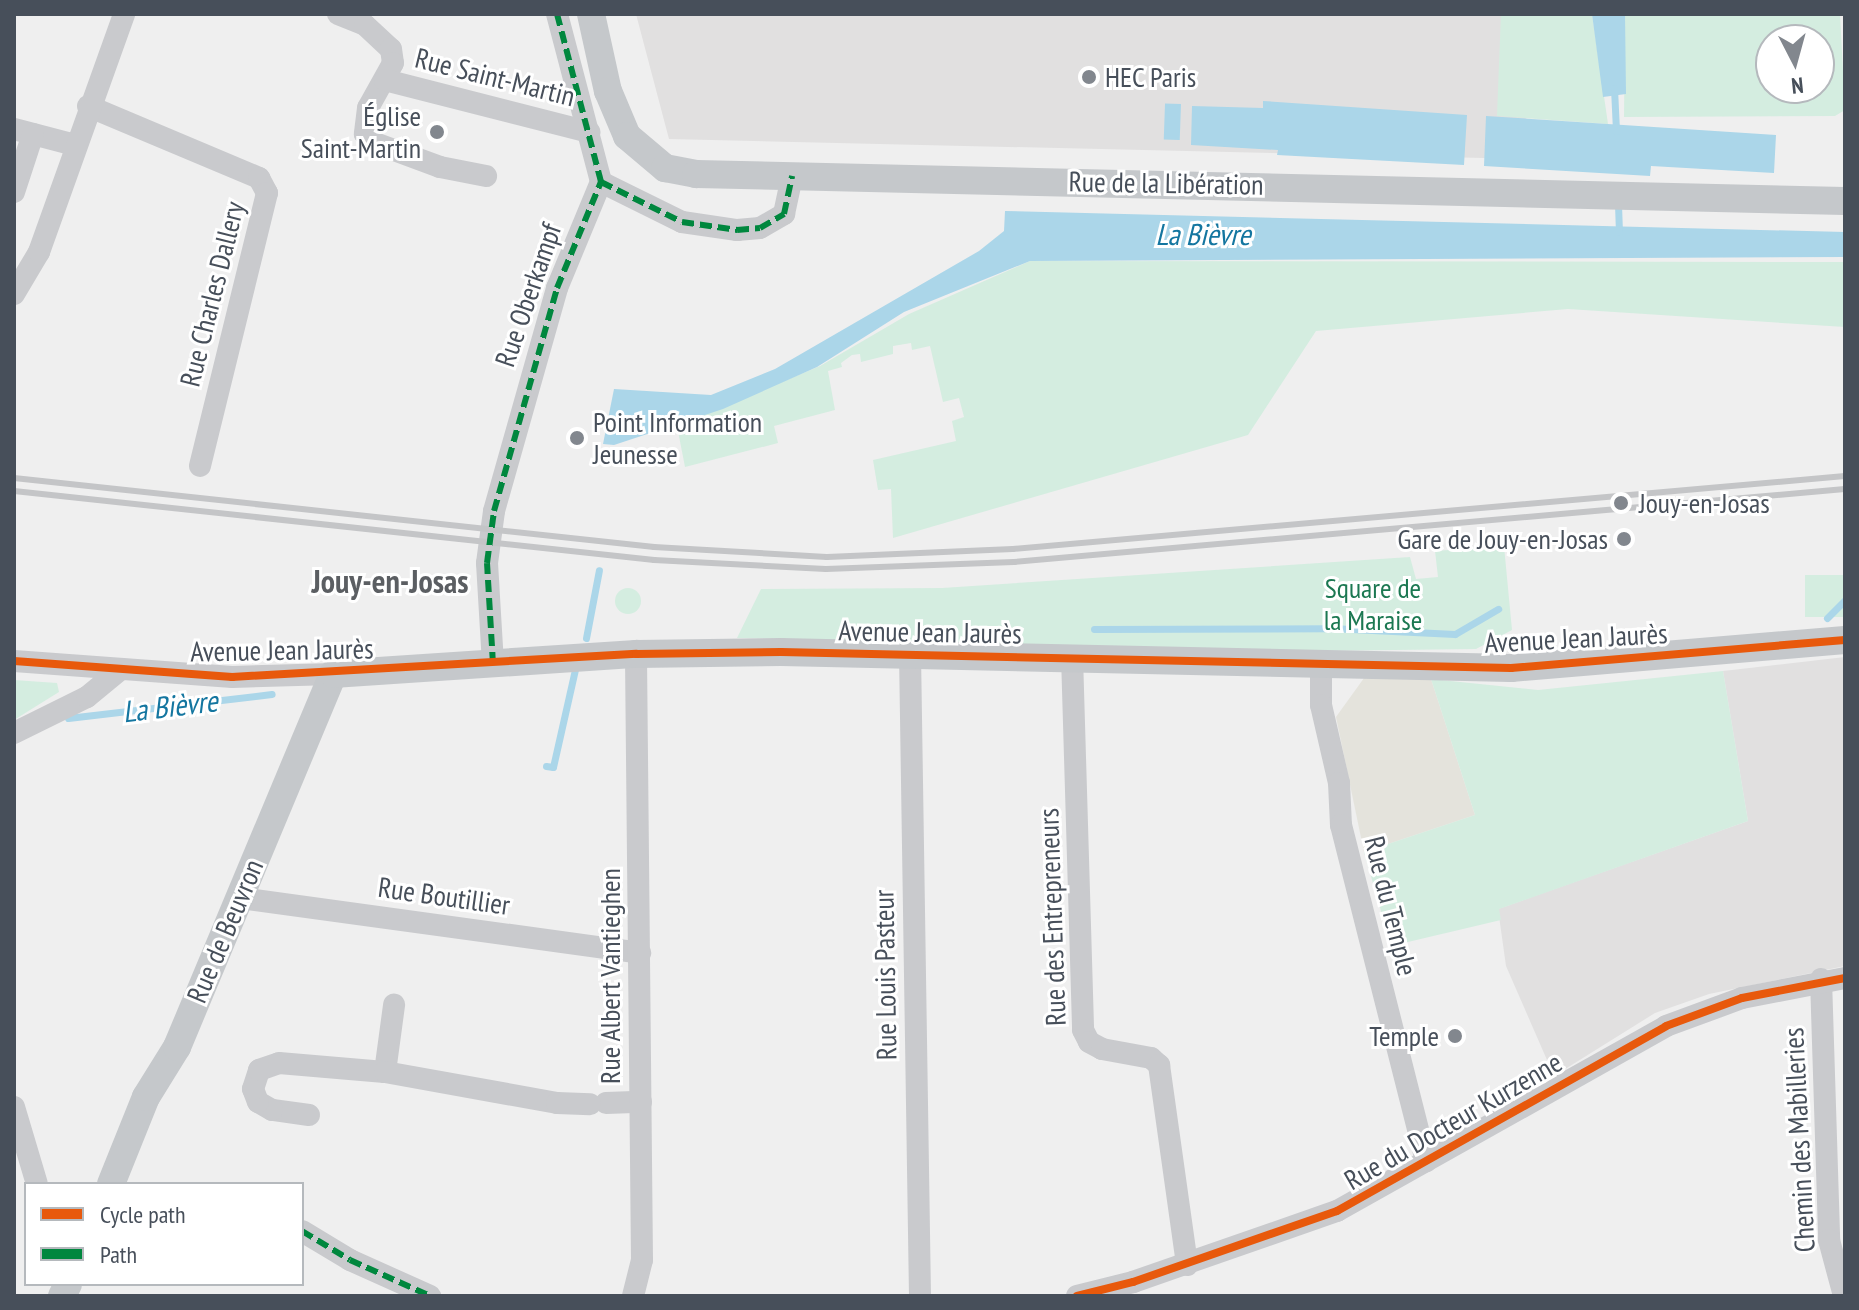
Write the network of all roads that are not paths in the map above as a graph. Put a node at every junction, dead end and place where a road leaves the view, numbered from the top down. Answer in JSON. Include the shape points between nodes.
{"nodes":[{"id":1,"x":124,"y":14,"type":"edge"},
{"id":2,"x":338,"y":14,"type":"edge"},
{"id":3,"x":557,"y":14,"type":"edge"},
{"id":4,"x":591,"y":14,"type":"edge"},
{"id":5,"x":385,"y":80,"type":"junction"},
{"id":6,"x":88,"y":106,"type":"junction"},
{"id":7,"x":24,"y":131,"type":"edge"},
{"id":8,"x":589,"y":132,"type":"junction"},
{"id":9,"x":75,"y":145,"type":"junction"},
{"id":10,"x":486,"y":176,"type":"dead end"},
{"id":11,"x":792,"y":176,"type":"junction"},
{"id":12,"x":601,"y":182,"type":"junction"},
{"id":13,"x":14,"y":192,"type":"edge"},
{"id":14,"x":1845,"y":201,"type":"edge"},
{"id":15,"x":14,"y":294,"type":"edge"},
{"id":16,"x":200,"y":466,"type":"dead end"},
{"id":17,"x":1845,"y":640,"type":"edge"},
{"id":18,"x":910,"y":653,"type":"junction"},
{"id":19,"x":636,"y":654,"type":"junction"},
{"id":20,"x":1072,"y":656,"type":"junction"},
{"id":21,"x":14,"y":661,"type":"edge"},
{"id":22,"x":1321,"y":663,"type":"junction"},
{"id":23,"x":493,"y":664,"type":"junction"},
{"id":24,"x":121,"y":669,"type":"junction"},
{"id":25,"x":333,"y":674,"type":"junction"},
{"id":26,"x":14,"y":733,"type":"edge"},
{"id":27,"x":240,"y":898,"type":"junction"},
{"id":28,"x":640,"y":953,"type":"junction"},
{"id":29,"x":1845,"y":978,"type":"edge"},
{"id":30,"x":1821,"y":979,"type":"junction"},
{"id":31,"x":394,"y":1005,"type":"dead end"},
{"id":32,"x":385,"y":1072,"type":"junction"},
{"id":33,"x":641,"y":1102,"type":"junction"},
{"id":34,"x":14,"y":1107,"type":"edge"},
{"id":35,"x":309,"y":1115,"type":"dead end"},
{"id":36,"x":1426,"y":1161,"type":"junction"},
{"id":37,"x":36,"y":1182,"type":"edge"},
{"id":38,"x":112,"y":1182,"type":"edge"},
{"id":39,"x":304,"y":1232,"type":"edge"},
{"id":40,"x":642,"y":1260,"type":"junction"},
{"id":41,"x":1187,"y":1265,"type":"junction"},
{"id":42,"x":430,"y":1296,"type":"edge"},
{"id":43,"x":633,"y":1296,"type":"edge"},
{"id":44,"x":646,"y":1296,"type":"edge"},
{"id":45,"x":920,"y":1296,"type":"edge"},
{"id":46,"x":1077,"y":1296,"type":"edge"},
{"id":47,"x":1844,"y":1296,"type":"edge"}],
"edges":[{"from":1,"to":6,"type":"street"},
{"from":2,"to":5,"type":"street","via":[[365,25],[391,49],[393,63]]},
{"from":3,"to":8,"type":"street"},
{"from":4,"to":11,"type":"main road","name":"Rue de la Libération","via":[[616,117],[645,154],[665,168],[696,174]]},
{"from":5,"to":8,"type":"street","name":"Rue Saint-Martin"},
{"from":5,"to":10,"type":"street","via":[[368,108],[365,134],[375,143],[440,167]]},
{"from":6,"to":9,"type":"street"},
{"from":6,"to":16,"type":"street","name":"Rue Charles Dallery","via":[[259,178],[267,193]]},
{"from":7,"to":9,"type":"street"},
{"from":7,"to":13,"type":"street"},
{"from":8,"to":12,"type":"street"},
{"from":9,"to":15,"type":"street","via":[[39,252]]},
{"from":11,"to":12,"type":"street","via":[[784,214],[760,228],[737,230],[682,222]]},
{"from":11,"to":14,"type":"main road","name":"Rue de la Libération"},
{"from":12,"to":23,"type":"street","name":"Rue Oberkampf","via":[[557,288],[494,511],[487,563]]},
{"from":17,"to":22,"type":"main road","name":"Avenue Jean Jaurès","via":[[1544,667]]},
{"from":18,"to":19,"type":"main road","name":"Avenue Jean Jaurès"},
{"from":18,"to":20,"type":"main road","name":"Avenue Jean Jaurès"},
{"from":18,"to":45,"type":"street","name":"Rue Louis Pasteur"},
{"from":19,"to":23,"type":"main road","name":"Avenue Jean Jaurès"},
{"from":19,"to":28,"type":"street","name":"Rue Albert Vantieghen"},
{"from":20,"to":22,"type":"main road","name":"Avenue Jean Jaurès"},
{"from":20,"to":41,"type":"street","name":"Rue des Entrepreneurs","via":[[1083,1030],[1089,1042],[1102,1049],[1151,1058],[1159,1065]]},
{"from":21,"to":24,"type":"street","name":"Avenue Jean Jaurès"},
{"from":22,"to":36,"type":"street","name":"Rue du Temple","via":[[1321,705],[1339,783],[1341,825]]},
{"from":23,"to":25,"type":"main road","name":"Avenue Jean Jaurès"},
{"from":24,"to":25,"type":"street","name":"Avenue Jean Jaurès","via":[[232,677]]},
{"from":24,"to":26,"type":"street","via":[[87,697]]},
{"from":25,"to":27,"type":"main road","name":"Rue de Beuvron"},
{"from":27,"to":28,"type":"street","name":"Rue Boutillier"},
{"from":27,"to":38,"type":"main road","name":"Rue de Beuvron"},
{"from":28,"to":33,"type":"street","name":"Rue Albert Vantieghen"},
{"from":29,"to":30,"type":"street","name":"Rue du Docteur Kurzenne"},
{"from":30,"to":36,"type":"street","name":"Rue du Docteur Kurzenne","via":[[1742,998],[1666,1026]]},
{"from":30,"to":47,"type":"street","name":"Chemin des Mabilleries","via":[[1829,1240]]},
{"from":31,"to":32,"type":"street"},
{"from":32,"to":33,"type":"street","via":[[557,1103]]},
{"from":32,"to":35,"type":"street","via":[[279,1063],[259,1070],[253,1089],[258,1102],[272,1110]]},
{"from":33,"to":40,"type":"street","name":"Rue Albert Vantieghen"},
{"from":34,"to":37,"type":"street"},
{"from":36,"to":41,"type":"street","name":"Rue du Docteur Kurzenne","via":[[1337,1211]]},
{"from":39,"to":42,"type":"street","via":[[350,1260]]},
{"from":40,"to":43,"type":"street","name":"Rue Albert Vantieghen"},
{"from":40,"to":44,"type":"street"},
{"from":41,"to":46,"type":"street","name":"Rue du Docteur Kurzenne"}]}
